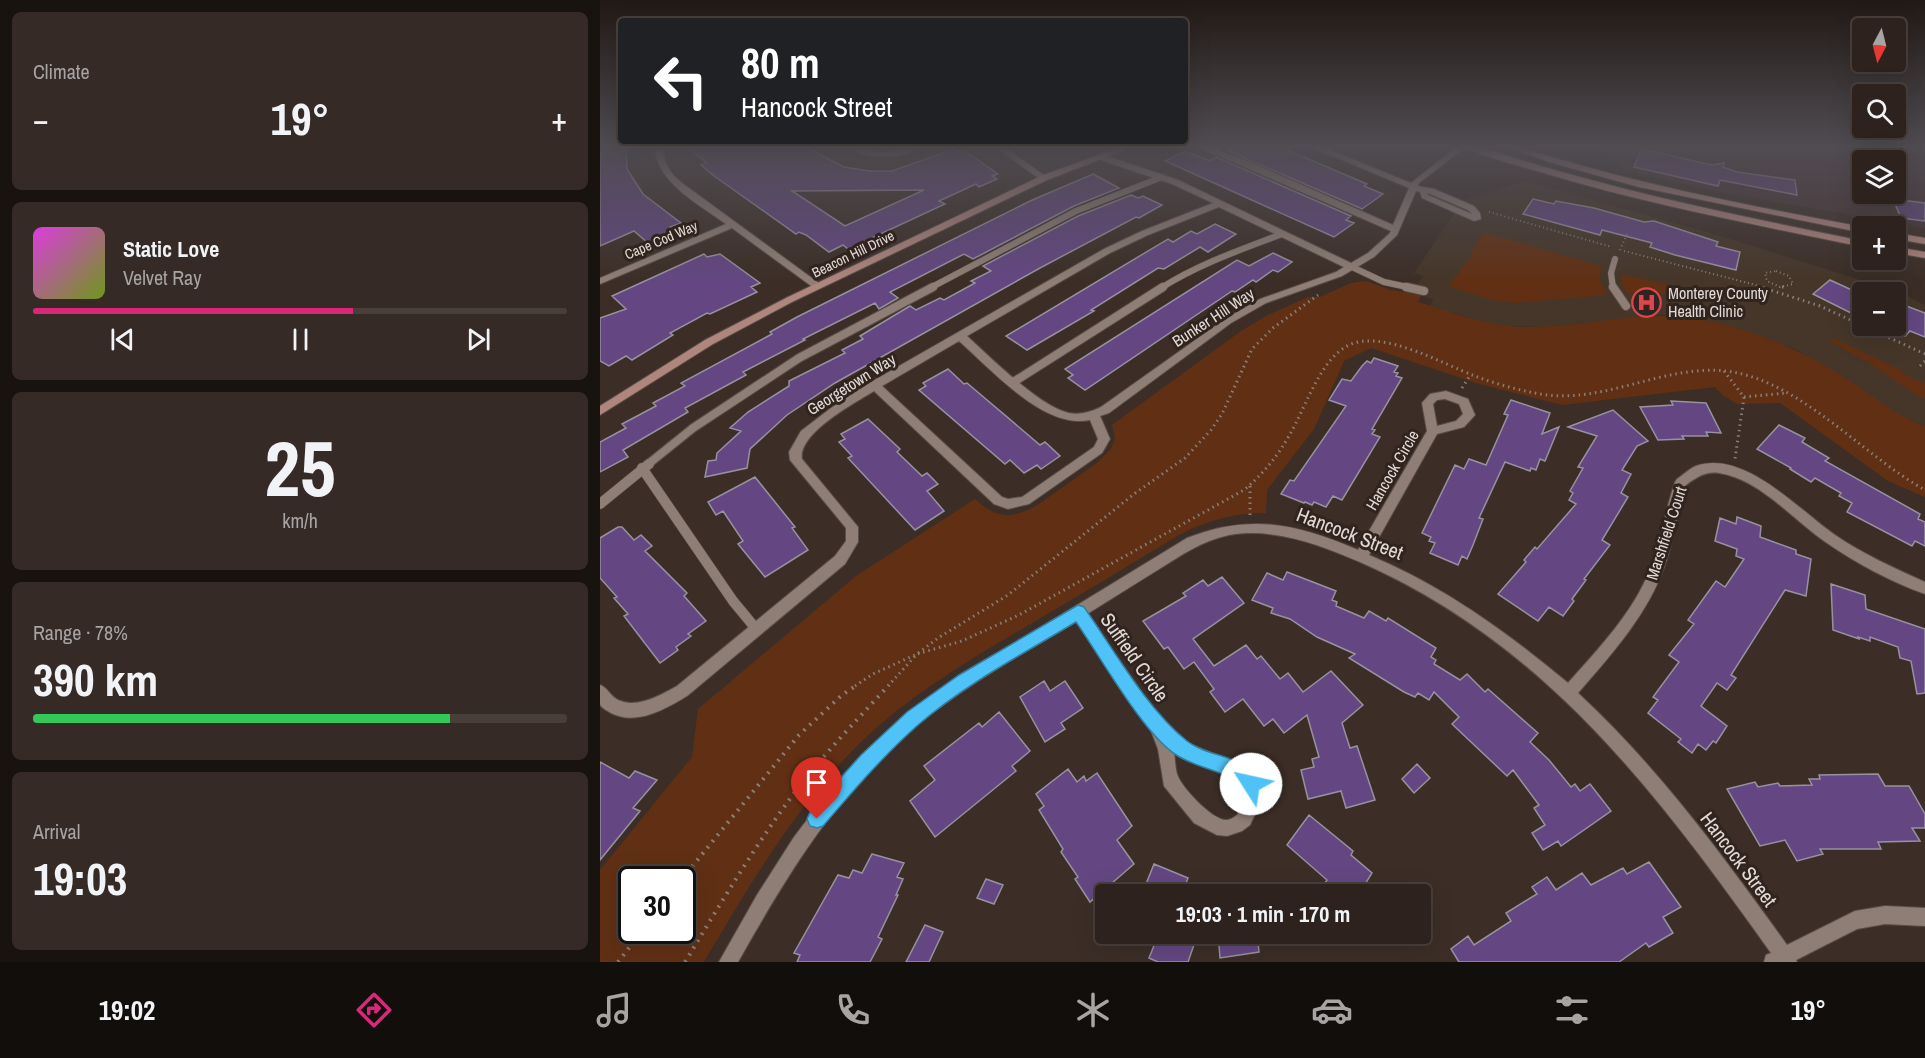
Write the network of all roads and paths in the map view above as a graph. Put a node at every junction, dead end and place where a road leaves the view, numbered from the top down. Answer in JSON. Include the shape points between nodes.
{"nodes":[{"id":1,"x":688,"y":191,"type":"edge"},
{"id":2,"x":1017,"y":191,"type":"edge"},
{"id":3,"x":1128,"y":191,"type":"edge"},
{"id":4,"x":1194,"y":191,"type":"edge"},
{"id":5,"x":1308,"y":191,"type":"edge"},
{"id":6,"x":1417,"y":191,"type":"edge"},
{"id":7,"x":1420,"y":191,"type":"edge"},
{"id":8,"x":1430,"y":191,"type":"edge"},
{"id":9,"x":1612,"y":191,"type":"edge"},
{"id":10,"x":1665,"y":191,"type":"edge"},
{"id":11,"x":1221,"y":203,"type":"junction"},
{"id":12,"x":1483,"y":209,"type":"dead end"},
{"id":13,"x":733,"y":224,"type":"junction"},
{"id":14,"x":1852,"y":228,"type":"edge"},
{"id":15,"x":1396,"y":230,"type":"junction"},
{"id":16,"x":1282,"y":234,"type":"junction"},
{"id":17,"x":1906,"y":238,"type":"edge"},
{"id":18,"x":1925,"y":241,"type":"edge"},
{"id":19,"x":1852,"y":242,"type":"edge"},
{"id":20,"x":1906,"y":252,"type":"edge"},
{"id":21,"x":1925,"y":255,"type":"edge"},
{"id":22,"x":1616,"y":259,"type":"dead end"},
{"id":23,"x":1352,"y":267,"type":"junction"},
{"id":24,"x":600,"y":281,"type":"edge"},
{"id":25,"x":817,"y":286,"type":"junction"},
{"id":26,"x":1775,"y":287,"type":"junction"},
{"id":27,"x":1424,"y":291,"type":"dead end"},
{"id":28,"x":1319,"y":292,"type":"dead end"},
{"id":29,"x":1626,"y":306,"type":"dead end"},
{"id":30,"x":961,"y":337,"type":"junction"},
{"id":31,"x":1925,"y":354,"type":"edge"},
{"id":32,"x":1925,"y":361,"type":"edge"},
{"id":33,"x":1920,"y":366,"type":"dead end"},
{"id":34,"x":1723,"y":371,"type":"dead end"},
{"id":35,"x":1015,"y":381,"type":"junction"},
{"id":36,"x":875,"y":386,"type":"junction"},
{"id":37,"x":1787,"y":393,"type":"dead end"},
{"id":38,"x":1743,"y":397,"type":"junction"},
{"id":39,"x":600,"y":411,"type":"edge"},
{"id":40,"x":1094,"y":415,"type":"junction"},
{"id":41,"x":1433,"y":431,"type":"dead end"},
{"id":42,"x":642,"y":468,"type":"junction"},
{"id":43,"x":1735,"y":473,"type":"junction"},
{"id":44,"x":1250,"y":486,"type":"dead end"},
{"id":45,"x":600,"y":504,"type":"edge"},
{"id":46,"x":1249,"y":508,"type":"dead end"},
{"id":47,"x":1361,"y":556,"type":"junction"},
{"id":48,"x":1925,"y":588,"type":"edge"},
{"id":49,"x":1078,"y":612,"type":"junction"},
{"id":50,"x":757,"y":630,"type":"junction"},
{"id":51,"x":600,"y":692,"type":"edge"},
{"id":52,"x":1568,"y":694,"type":"junction"},
{"id":53,"x":1157,"y":726,"type":"junction"},
{"id":54,"x":693,"y":866,"type":"edge"},
{"id":55,"x":1925,"y":917,"type":"edge"},
{"id":56,"x":632,"y":944,"type":"edge"},
{"id":57,"x":1782,"y":960,"type":"edge"},
{"id":58,"x":618,"y":962,"type":"edge"},
{"id":59,"x":728,"y":962,"type":"edge"}],
"edges":[{"from":1,"to":13,"type":"street"},
{"from":2,"to":25,"type":"main road","name":"Beacon Hill Drive"},
{"from":3,"to":42,"type":"lane","via":[[1076,212],[808,353],[724,405]]},
{"from":4,"to":11,"type":"street"},
{"from":5,"to":15,"type":"street"},
{"from":6,"to":15,"type":"street","name":"Bunker Hill Way"},
{"from":7,"to":8,"type":"street","via":[[1477,219],[1471,208]]},
{"from":9,"to":19,"type":"main road"},
{"from":10,"to":14,"type":"main road"},
{"from":11,"to":16,"type":"street"},
{"from":11,"to":30,"type":"street","name":"Georgetown Way","via":[[1127,241]]},
{"from":12,"to":26,"type":"path","via":[[1649,258]]},
{"from":13,"to":24,"type":"street","name":"Cape Cod Way"},
{"from":13,"to":25,"type":"street"},
{"from":15,"to":23,"type":"street","name":"Bunker Hill Way","via":[[1382,247]]},
{"from":16,"to":23,"type":"street"},
{"from":16,"to":35,"type":"lane","via":[[1185,273]]},
{"from":17,"to":18,"type":"main road"},
{"from":20,"to":21,"type":"main road"},
{"from":22,"to":29,"type":"lane","via":[[1610,281]]},
{"from":23,"to":27,"type":"lane","via":[[1384,282]]},
{"from":23,"to":40,"type":"street","name":"Bunker Hill Way","via":[[1249,308]]},
{"from":25,"to":39,"type":"main road","name":"Beacon Hill Drive","via":[[709,342]]},
{"from":26,"to":26,"type":"path","via":[[1788,287],[1793,281],[1781,272],[1765,273],[1767,281]]},
{"from":26,"to":31,"type":"path"},
{"from":28,"to":54,"type":"path","via":[[1252,349],[1222,414],[1185,458],[1008,595],[917,654],[888,666],[842,695],[799,735]]},
{"from":30,"to":35,"type":"street"},
{"from":30,"to":36,"type":"street","name":"Georgetown Way"},
{"from":32,"to":33,"type":"path"},
{"from":34,"to":38,"type":"path"},
{"from":35,"to":40,"type":"street","via":[[1056,413],[1071,417]]},
{"from":36,"to":40,"type":"street","via":[[998,501],[1008,504],[1025,501],[1098,450],[1104,439]]},
{"from":36,"to":50,"type":"street","name":"Georgetown Way","via":[[817,424],[805,434],[795,452],[800,467],[852,527],[852,542],[829,571]]},
{"from":37,"to":38,"type":"path"},
{"from":38,"to":43,"type":"path"},
{"from":41,"to":47,"type":"street","name":"Hancock Circle"},
{"from":42,"to":45,"type":"lane"},
{"from":42,"to":50,"type":"lane"},
{"from":43,"to":48,"type":"street","name":"Marshfield Court","via":[[1760,484],[1831,539]]},
{"from":43,"to":52,"type":"street","name":"Marshfield Court","via":[[1701,470],[1681,482],[1662,556],[1641,602]]},
{"from":44,"to":46,"type":"path"},
{"from":47,"to":49,"type":"street","name":"Hancock Street","via":[[1277,529],[1225,530],[1192,542]]},
{"from":47,"to":52,"type":"street","name":"Hancock Street","via":[[1437,595]]},
{"from":49,"to":53,"type":"street","name":"Suffield Circle"},
{"from":49,"to":59,"type":"street","name":"Hancock Street","via":[[965,681],[882,746],[817,819]]},
{"from":50,"to":51,"type":"street","name":"Georgetown Way","via":[[682,691],[652,707],[624,710],[612,705]]},
{"from":52,"to":57,"type":"street","name":"Hancock Street","via":[[1654,784],[1709,853]]},
{"from":53,"to":53,"type":"street","name":"Suffield Circle","via":[[1166,749],[1170,780],[1200,817],[1227,828],[1244,819],[1254,792],[1245,776],[1184,750]]},
{"from":55,"to":57,"type":"street","via":[[1885,915],[1855,920]]},
{"from":56,"to":58,"type":"path"}]}
